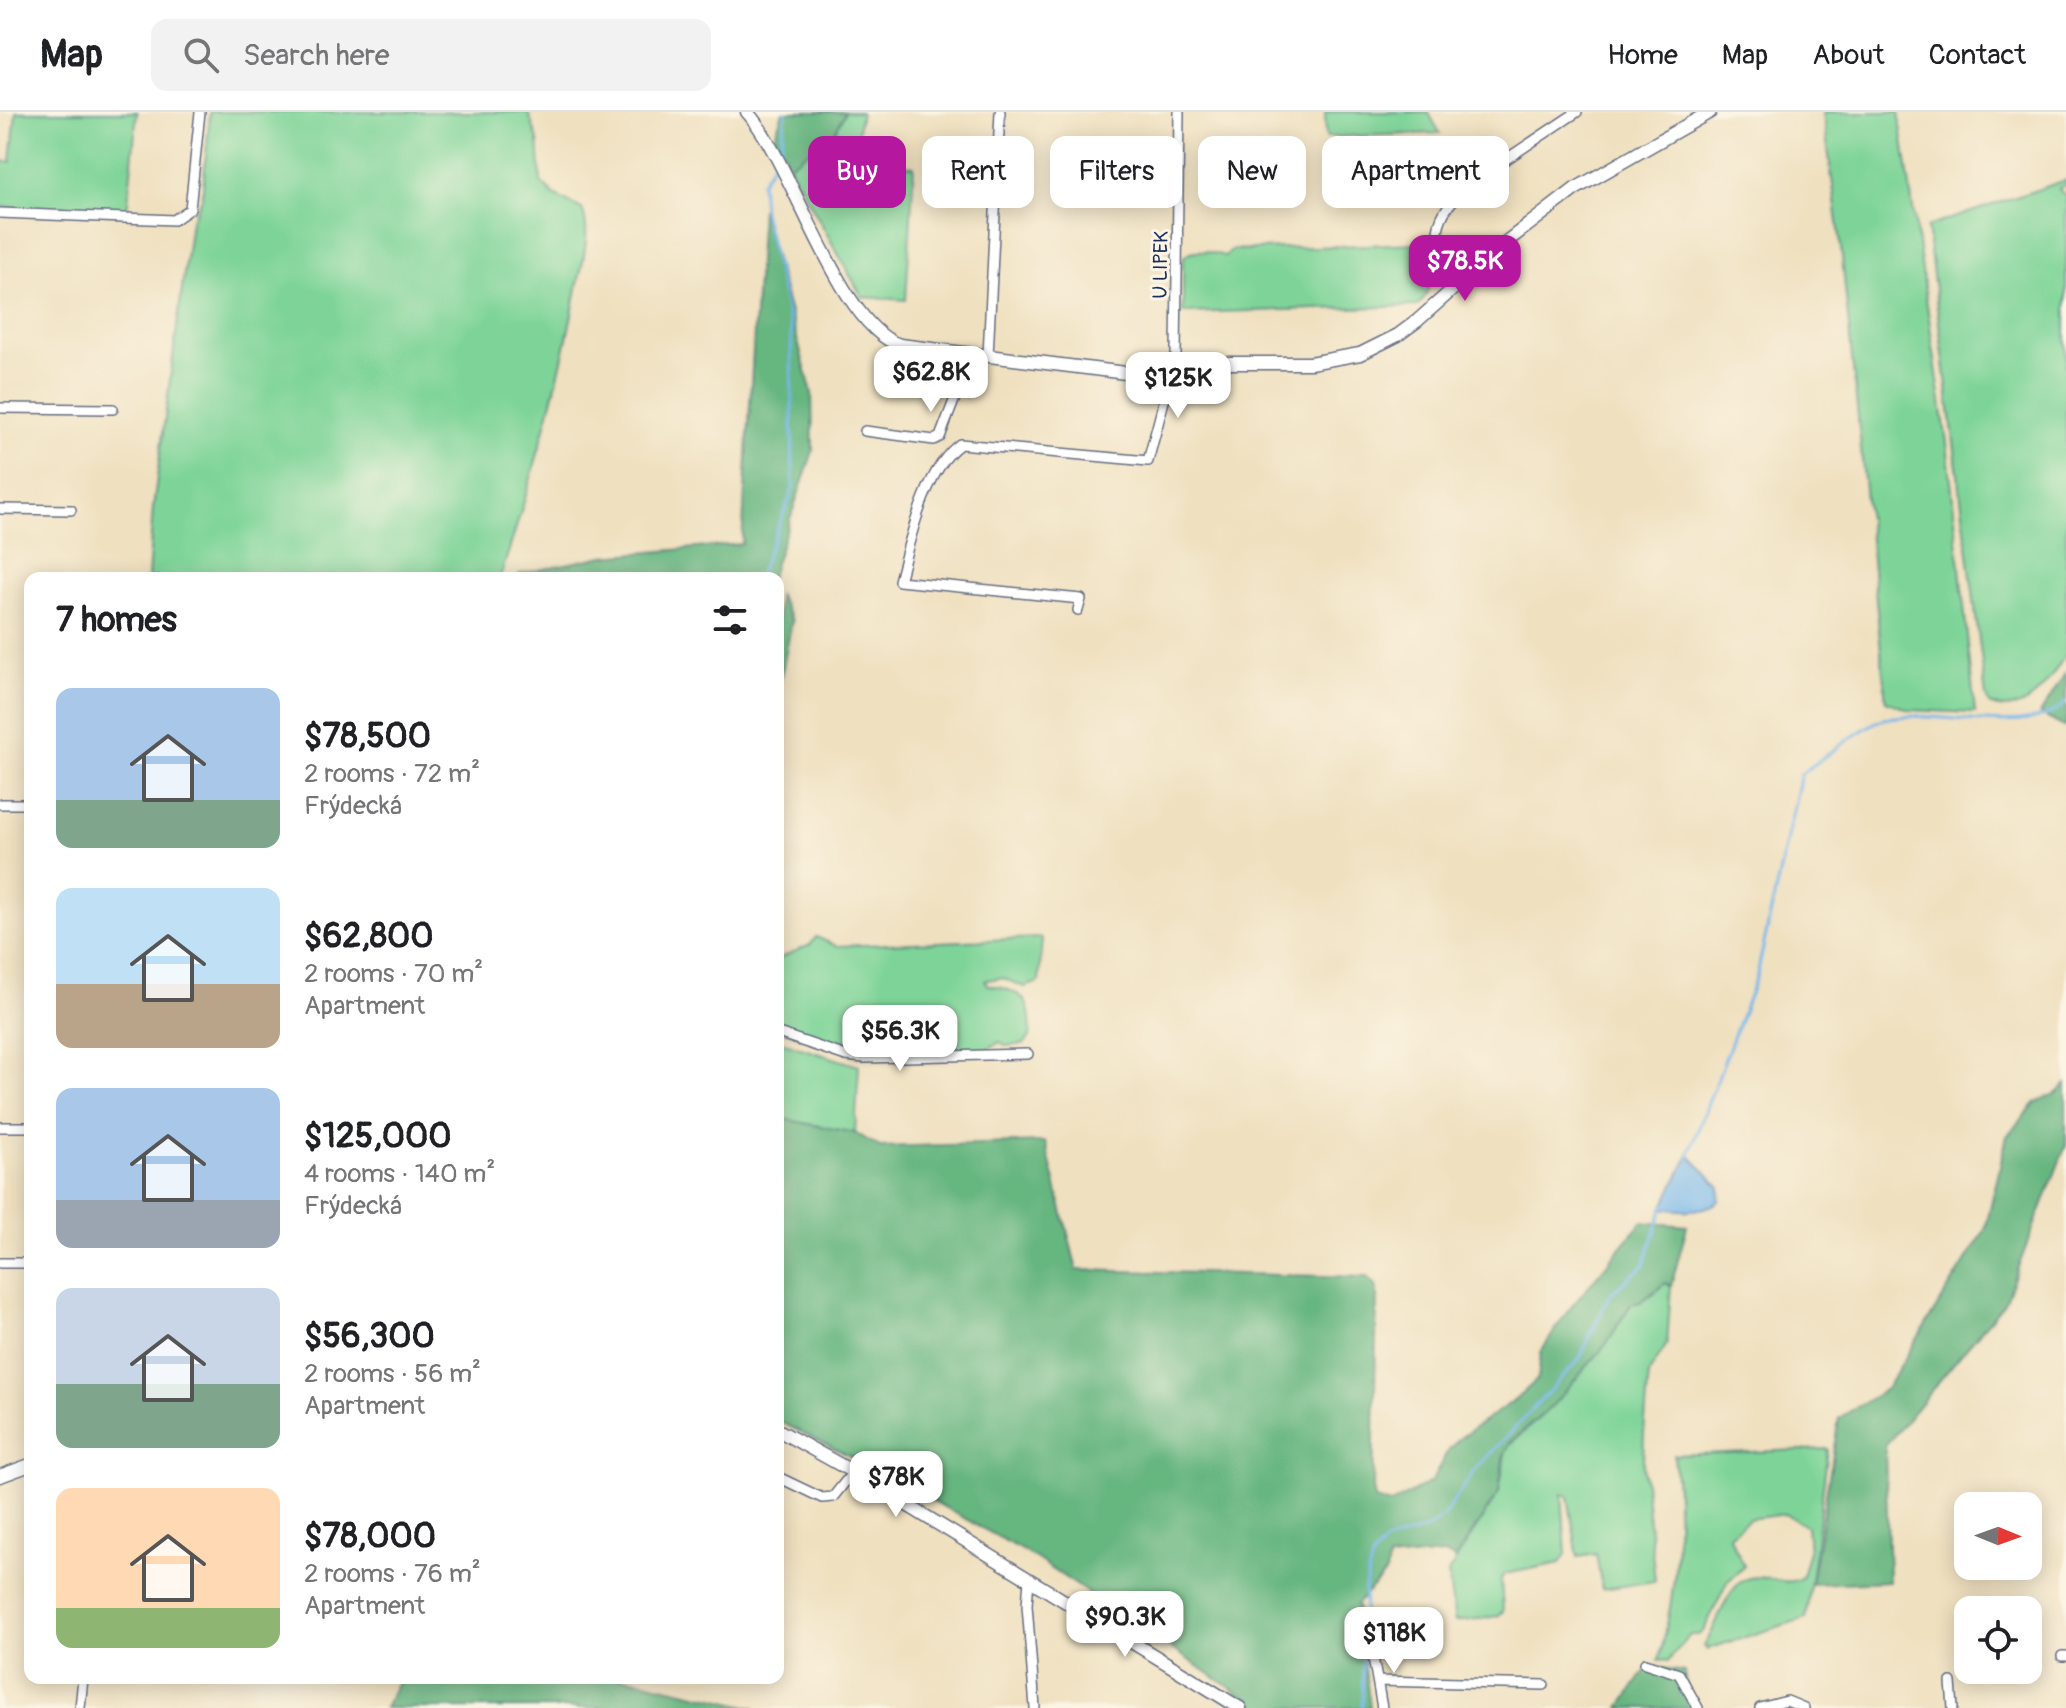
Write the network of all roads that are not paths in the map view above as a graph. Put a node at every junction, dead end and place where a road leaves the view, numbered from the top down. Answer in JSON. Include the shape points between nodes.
{"nodes":[{"id":1,"x":200,"y":112,"type":"edge"},
{"id":2,"x":747,"y":112,"type":"edge"},
{"id":3,"x":1000,"y":112,"type":"edge"},
{"id":4,"x":1179,"y":112,"type":"edge"},
{"id":5,"x":1577,"y":112,"type":"edge"},
{"id":6,"x":1710,"y":112,"type":"edge"},
{"id":7,"x":0,"y":213,"type":"edge"},
{"id":8,"x":1461,"y":282,"type":"junction"},
{"id":9,"x":972,"y":354,"type":"junction"},
{"id":10,"x":988,"y":356,"type":"junction"},
{"id":11,"x":1173,"y":370,"type":"junction"},
{"id":12,"x":0,"y":408,"type":"edge"},
{"id":13,"x":113,"y":409,"type":"dead end"},
{"id":14,"x":865,"y":431,"type":"dead end"},
{"id":15,"x":0,"y":509,"type":"edge"},
{"id":16,"x":71,"y":510,"type":"dead end"},
{"id":17,"x":1078,"y":610,"type":"dead end"},
{"id":18,"x":0,"y":804,"type":"edge"},
{"id":19,"x":24,"y":804,"type":"edge"},
{"id":20,"x":784,"y":1035,"type":"edge"},
{"id":21,"x":1028,"y":1054,"type":"dead end"},
{"id":22,"x":0,"y":1127,"type":"edge"},
{"id":23,"x":24,"y":1127,"type":"edge"},
{"id":24,"x":0,"y":1263,"type":"edge"},
{"id":25,"x":24,"y":1263,"type":"edge"},
{"id":26,"x":784,"y":1433,"type":"edge"},
{"id":27,"x":24,"y":1467,"type":"edge"},
{"id":28,"x":853,"y":1472,"type":"junction"},
{"id":29,"x":0,"y":1476,"type":"edge"},
{"id":30,"x":784,"y":1480,"type":"edge"},
{"id":31,"x":1029,"y":1579,"type":"junction"},
{"id":32,"x":1376,"y":1634,"type":"dead end"},
{"id":33,"x":1645,"y":1663,"type":"dead end"},
{"id":34,"x":1378,"y":1681,"type":"junction"},
{"id":35,"x":1951,"y":1682,"type":"dead end"},
{"id":36,"x":82,"y":1684,"type":"edge"},
{"id":37,"x":1544,"y":1685,"type":"dead end"},
{"id":38,"x":80,"y":1708,"type":"edge"},
{"id":39,"x":1035,"y":1708,"type":"edge"},
{"id":40,"x":1240,"y":1708,"type":"edge"},
{"id":41,"x":1382,"y":1708,"type":"edge"},
{"id":42,"x":1698,"y":1708,"type":"edge"},
{"id":43,"x":1760,"y":1708,"type":"edge"},
{"id":44,"x":1804,"y":1708,"type":"edge"},
{"id":45,"x":1953,"y":1708,"type":"edge"}],
"edges":[{"from":1,"to":7,"type":"street","via":[[190,209],[183,216],[174,220]]},
{"from":2,"to":9,"type":"street","via":[[870,326],[900,345]]},
{"from":3,"to":10,"type":"street"},
{"from":4,"to":11,"type":"street","name":"U LIPEK"},
{"from":5,"to":8,"type":"street","via":[[1451,198],[1440,223],[1439,246]]},
{"from":6,"to":8,"type":"street","via":[[1575,189]]},
{"from":8,"to":11,"type":"street","via":[[1398,335],[1360,354],[1310,363],[1224,363]]},
{"from":9,"to":10,"type":"street"},
{"from":9,"to":14,"type":"street","via":[[940,437]]},
{"from":10,"to":11,"type":"street","via":[[1134,374]]},
{"from":11,"to":17,"type":"street","name":"U LIPEK","via":[[1148,461],[960,444],[945,454],[915,521],[899,581],[1082,595]]},
{"from":12,"to":13,"type":"street"},
{"from":15,"to":16,"type":"street"},
{"from":18,"to":19,"type":"street"},
{"from":20,"to":21,"type":"street","via":[[864,1058]]},
{"from":22,"to":23,"type":"street"},
{"from":24,"to":25,"type":"street"},
{"from":26,"to":28,"type":"street"},
{"from":27,"to":29,"type":"street"},
{"from":28,"to":30,"type":"street","via":[[833,1497],[822,1498]]},
{"from":28,"to":31,"type":"street"},
{"from":31,"to":39,"type":"street"},
{"from":31,"to":40,"type":"street"},
{"from":32,"to":34,"type":"street"},
{"from":33,"to":42,"type":"street","via":[[1679,1674]]},
{"from":34,"to":37,"type":"street"},
{"from":34,"to":41,"type":"street"},
{"from":35,"to":45,"type":"street"},
{"from":36,"to":38,"type":"street"},
{"from":43,"to":44,"type":"street","via":[[1787,1701]]}]}
